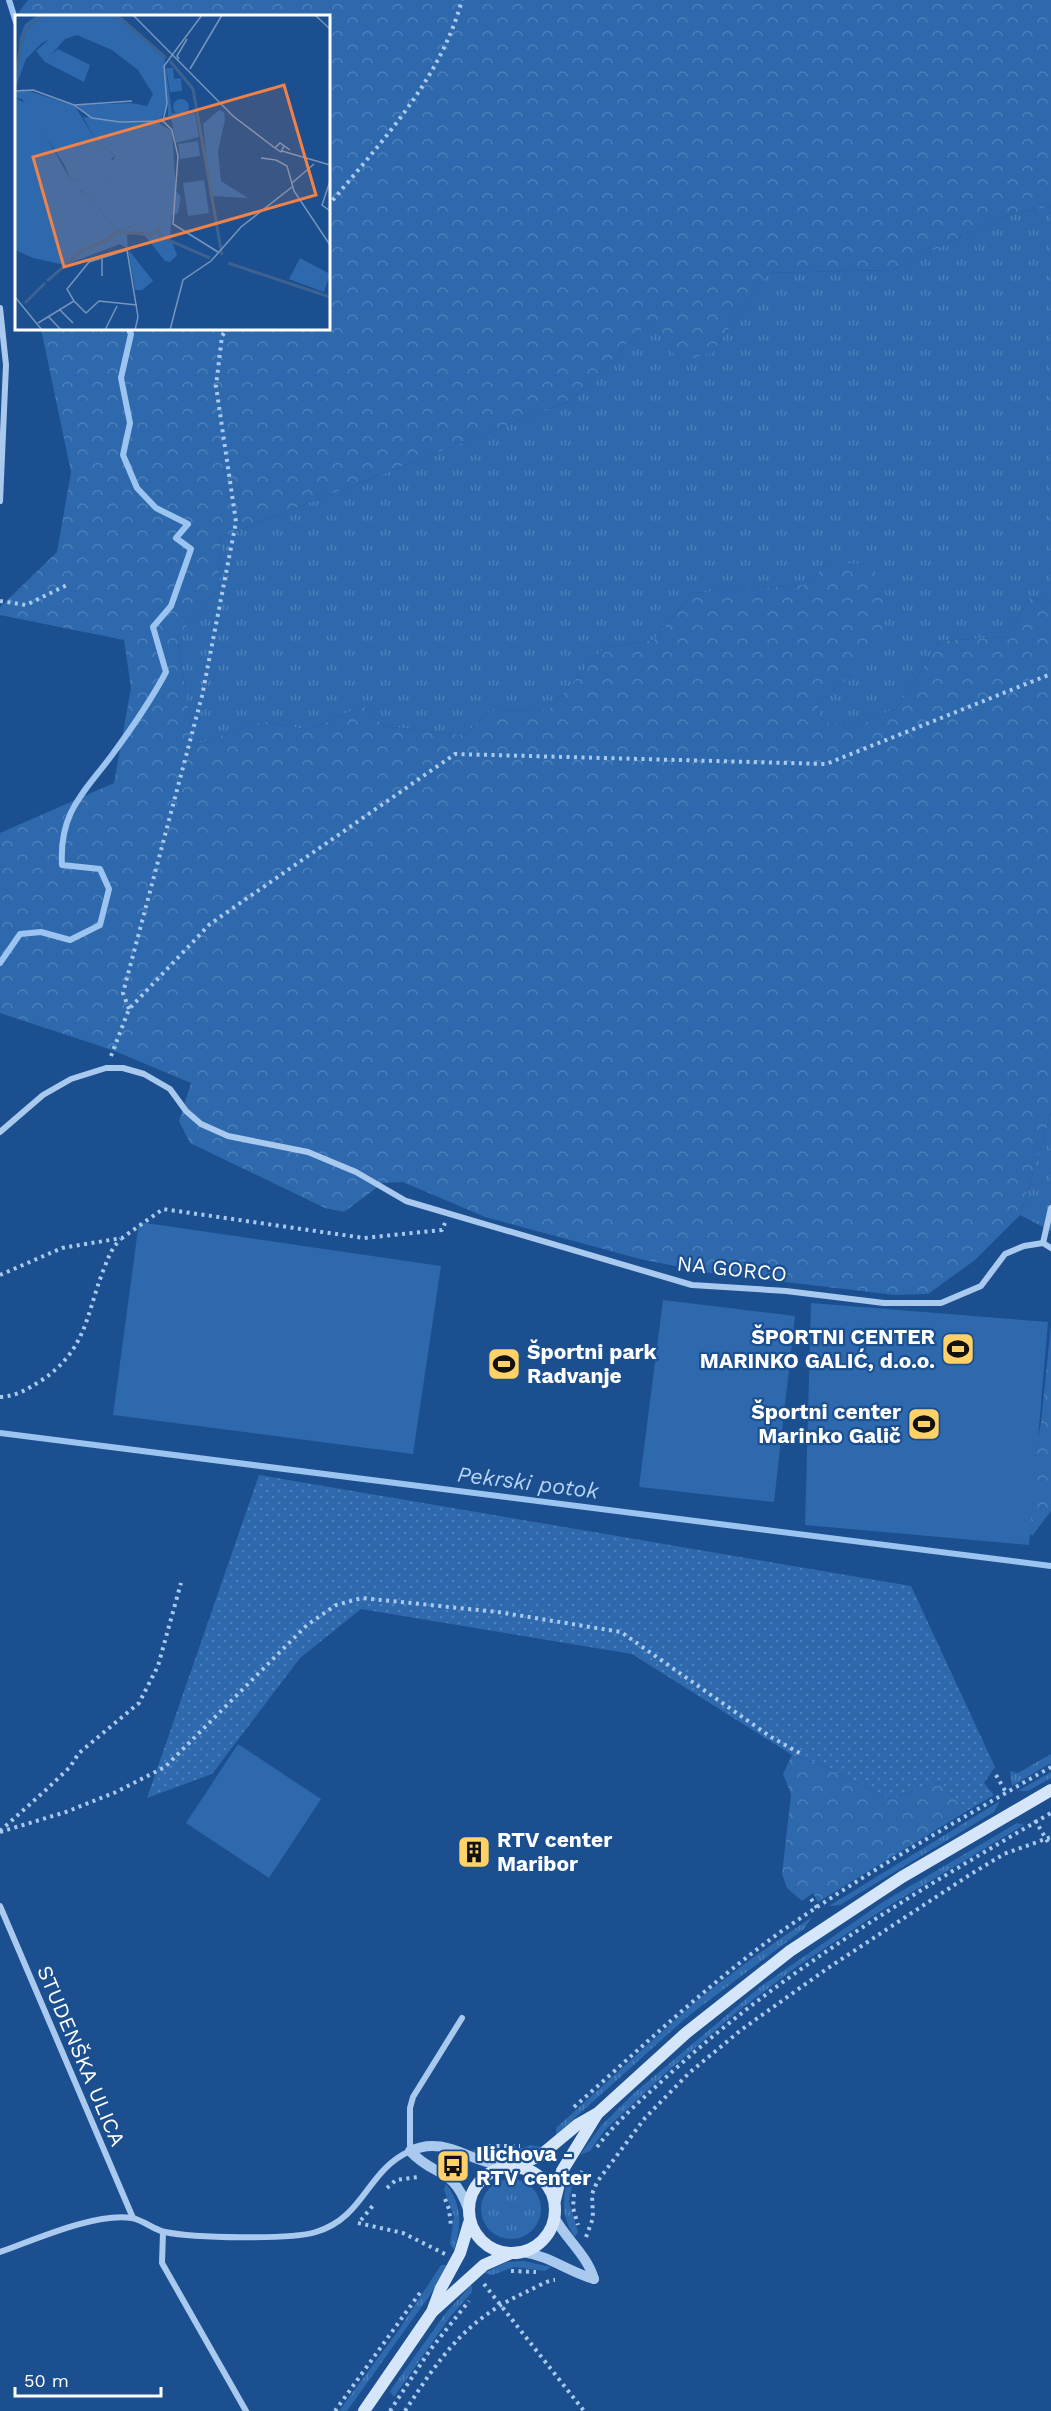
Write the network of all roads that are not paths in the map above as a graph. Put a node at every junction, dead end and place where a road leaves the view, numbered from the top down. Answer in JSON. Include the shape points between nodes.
{"nodes":[{"id":1,"x":0,"y":308,"type":"edge"},
{"id":2,"x":3,"y":364,"type":"edge"},
{"id":3,"x":0,"y":501,"type":"edge"},
{"id":4,"x":0,"y":1132,"type":"edge"},
{"id":5,"x":1051,"y":1208,"type":"edge"},
{"id":6,"x":1043,"y":1244,"type":"junction"},
{"id":7,"x":1051,"y":1248,"type":"edge"},
{"id":8,"x":1051,"y":1790,"type":"edge"},
{"id":9,"x":0,"y":1906,"type":"edge"},
{"id":10,"x":462,"y":2018,"type":"dead end"},
{"id":11,"x":598,"y":2113,"type":"junction"},
{"id":12,"x":410,"y":2151,"type":"junction"},
{"id":13,"x":503,"y":2166,"type":"junction"},
{"id":14,"x":517,"y":2166,"type":"junction"},
{"id":15,"x":554,"y":2203,"type":"junction"},
{"id":16,"x":468,"y":2209,"type":"junction"},
{"id":17,"x":555,"y":2217,"type":"junction"},
{"id":18,"x":133,"y":2218,"type":"junction"},
{"id":19,"x":469,"y":2223,"type":"junction"},
{"id":20,"x":162,"y":2232,"type":"junction"},
{"id":21,"x":0,"y":2252,"type":"edge"},
{"id":22,"x":517,"y":2253,"type":"junction"},
{"id":23,"x":432,"y":2312,"type":"junction"},
{"id":24,"x":246,"y":2411,"type":"edge"},
{"id":25,"x":364,"y":2411,"type":"edge"}],
"edges":[{"from":1,"to":2,"type":"street"},
{"from":2,"to":3,"type":"street"},
{"from":4,"to":6,"type":"street","name":"NA GORCO","via":[[42,1095],[71,1079],[106,1068],[123,1068],[144,1074],[170,1089],[201,1124],[228,1137],[308,1152],[356,1172],[406,1201],[692,1285],[884,1303],[941,1303],[981,1286],[1005,1254]]},
{"from":5,"to":6,"type":"street"},
{"from":6,"to":7,"type":"street"},
{"from":8,"to":11,"type":"main road","via":[[902,1877],[790,1951],[686,2033]]},
{"from":9,"to":18,"type":"street","name":"STUDENŠKA ULICA"},
{"from":10,"to":12,"type":"street","via":[[413,2097]]},
{"from":11,"to":14,"type":"main road","via":[[540,2155]]},
{"from":11,"to":15,"type":"main road","via":[[562,2171]]},
{"from":12,"to":13,"type":"street","via":[[426,2143]]},
{"from":12,"to":16,"type":"street","via":[[422,2163],[454,2181]]},
{"from":12,"to":20,"type":"street","via":[[384,2166],[355,2208],[327,2228],[312,2233],[282,2236]]},
{"from":13,"to":14,"type":"main road"},
{"from":13,"to":16,"type":"main road","via":[[478,2181]]},
{"from":14,"to":15,"type":"main road","via":[[532,2170],[543,2179]]},
{"from":15,"to":17,"type":"main road"},
{"from":16,"to":19,"type":"main road"},
{"from":17,"to":22,"type":"main road","via":[[545,2240]]},
{"from":17,"to":22,"type":"street","via":[[568,2240],[590,2265],[594,2279],[555,2261]]},
{"from":18,"to":20,"type":"street"},
{"from":18,"to":21,"type":"street","via":[[62,2230]]},
{"from":19,"to":22,"type":"main road","via":[[485,2244]]},
{"from":19,"to":23,"type":"main road","via":[[460,2253]]},
{"from":20,"to":24,"type":"street","via":[[162,2263]]},
{"from":22,"to":23,"type":"main road","via":[[484,2265]]},
{"from":23,"to":25,"type":"main road"}]}
